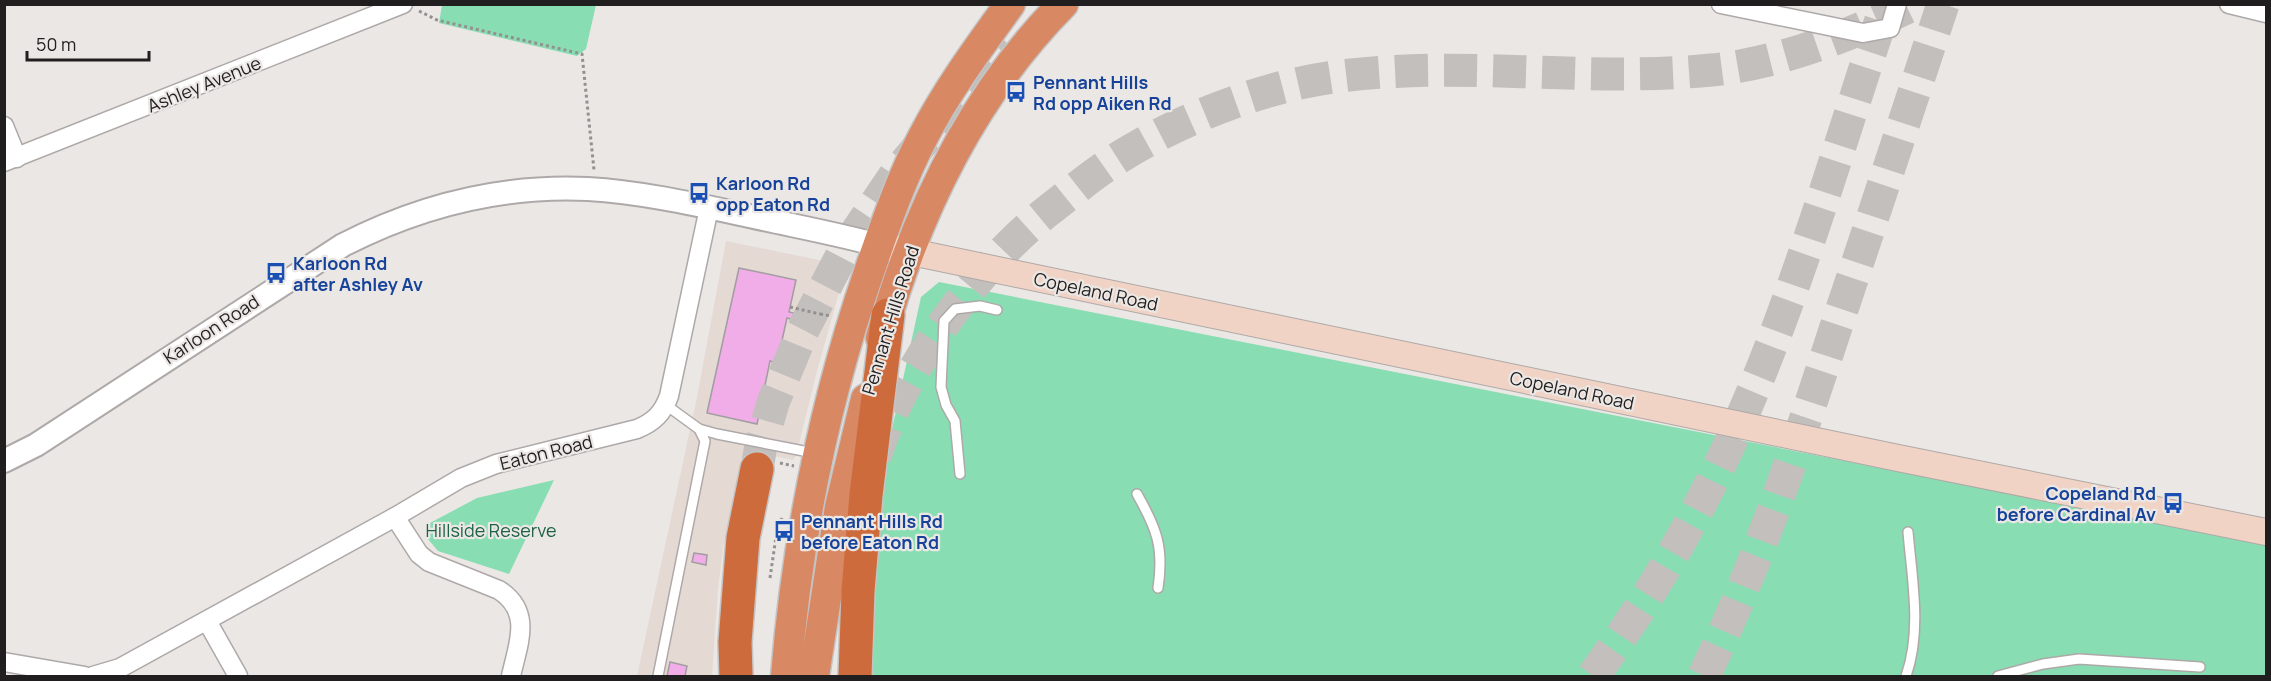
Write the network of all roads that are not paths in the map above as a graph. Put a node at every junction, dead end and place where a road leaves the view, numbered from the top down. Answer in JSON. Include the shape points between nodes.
{"nodes":[{"id":1,"x":1010,"y":4,"type":"edge"},
{"id":2,"x":1721,"y":4,"type":"edge"},
{"id":3,"x":1898,"y":4,"type":"tunnel mouth"},
{"id":4,"x":2229,"y":4,"type":"edge"},
{"id":5,"x":410,"y":7,"type":"edge"},
{"id":6,"x":1058,"y":7,"type":"edge"},
{"id":7,"x":2266,"y":13,"type":"edge"},
{"id":8,"x":4,"y":126,"type":"edge"},
{"id":9,"x":11,"y":160,"type":"edge"},
{"id":10,"x":709,"y":208,"type":"junction"},
{"id":11,"x":878,"y":245,"type":"junction"},
{"id":12,"x":910,"y":251,"type":"junction"},
{"id":13,"x":997,"y":310,"type":"dead end"},
{"id":14,"x":888,"y":315,"type":"junction"},
{"id":15,"x":666,"y":405,"type":"junction"},
{"id":16,"x":699,"y":429,"type":"junction"},
{"id":17,"x":820,"y":454,"type":"junction"},
{"id":18,"x":4,"y":461,"type":"edge"},
{"id":19,"x":757,"y":469,"type":"tunnel mouth"},
{"id":20,"x":960,"y":474,"type":"dead end"},
{"id":21,"x":1137,"y":494,"type":"dead end"},
{"id":22,"x":395,"y":517,"type":"junction"},
{"id":23,"x":1908,"y":532,"type":"dead end"},
{"id":24,"x":2266,"y":532,"type":"edge"},
{"id":25,"x":1158,"y":588,"type":"dead end"},
{"id":26,"x":207,"y":621,"type":"junction"},
{"id":27,"x":4,"y":662,"type":"edge"},
{"id":28,"x":2200,"y":667,"type":"dead end"},
{"id":29,"x":85,"y":676,"type":"edge"},
{"id":30,"x":93,"y":676,"type":"edge"},
{"id":31,"x":238,"y":676,"type":"edge"},
{"id":32,"x":511,"y":676,"type":"edge"},
{"id":33,"x":658,"y":676,"type":"edge"},
{"id":34,"x":736,"y":676,"type":"edge"},
{"id":35,"x":786,"y":676,"type":"edge"},
{"id":36,"x":814,"y":676,"type":"edge"},
{"id":37,"x":855,"y":676,"type":"edge"},
{"id":38,"x":1906,"y":676,"type":"edge"},
{"id":39,"x":1998,"y":676,"type":"edge"}],
"edges":[{"from":1,"to":11,"type":"highway","name":"Pennant Hills Road","via":[[939,108],[908,168]]},
{"from":2,"to":3,"type":"street","via":[[1863,33],[1890,28]]},
{"from":4,"to":7,"type":"street"},
{"from":5,"to":9,"type":"street","name":"Ashley Avenue"},
{"from":6,"to":12,"type":"highway","name":"Pennant Hills Road","via":[[999,81],[959,141]]},
{"from":8,"to":9,"type":"street"},
{"from":10,"to":11,"type":"street"},
{"from":10,"to":15,"type":"street"},
{"from":10,"to":18,"type":"street","name":"Karloon Road","via":[[617,192],[555,189],[518,191],[431,208],[343,245],[36,445]]},
{"from":11,"to":12,"type":"main road","name":"Copeland Road"},
{"from":11,"to":17,"type":"highway","name":"Pennant Hills Road","via":[[842,359]]},
{"from":12,"to":14,"type":"highway","name":"Pennant Hills Road"},
{"from":12,"to":24,"type":"main road","name":"Copeland Road"},
{"from":13,"to":20,"type":"lane","via":[[980,306],[955,309],[945,321],[941,387],[955,421]]},
{"from":14,"to":36,"type":"highway","name":"Pennant Hills Road","via":[[840,507]]},
{"from":14,"to":37,"type":"highway","via":[[866,495]]},
{"from":15,"to":16,"type":"lane"},
{"from":15,"to":22,"type":"street","name":"Eaton Road","via":[[654,420],[637,429],[496,464],[461,478]]},
{"from":16,"to":17,"type":"lane"},
{"from":16,"to":33,"type":"lane","via":[[705,441]]},
{"from":17,"to":35,"type":"highway","name":"Pennant Hills Road","via":[[802,537]]},
{"from":19,"to":34,"type":"highway","via":[[743,538]]},
{"from":21,"to":25,"type":"lane","via":[[1158,538],[1162,563]]},
{"from":22,"to":26,"type":"street","name":"Eaton Road"},
{"from":22,"to":32,"type":"street","via":[[419,554],[429,562],[500,590],[519,609],[520,636]]},
{"from":23,"to":38,"type":"lane","via":[[1915,624]]},
{"from":26,"to":30,"type":"street","name":"Eaton Road","via":[[120,668]]},
{"from":26,"to":31,"type":"street"},
{"from":27,"to":29,"type":"street"},
{"from":28,"to":39,"type":"lane","via":[[2079,659]]}]}
